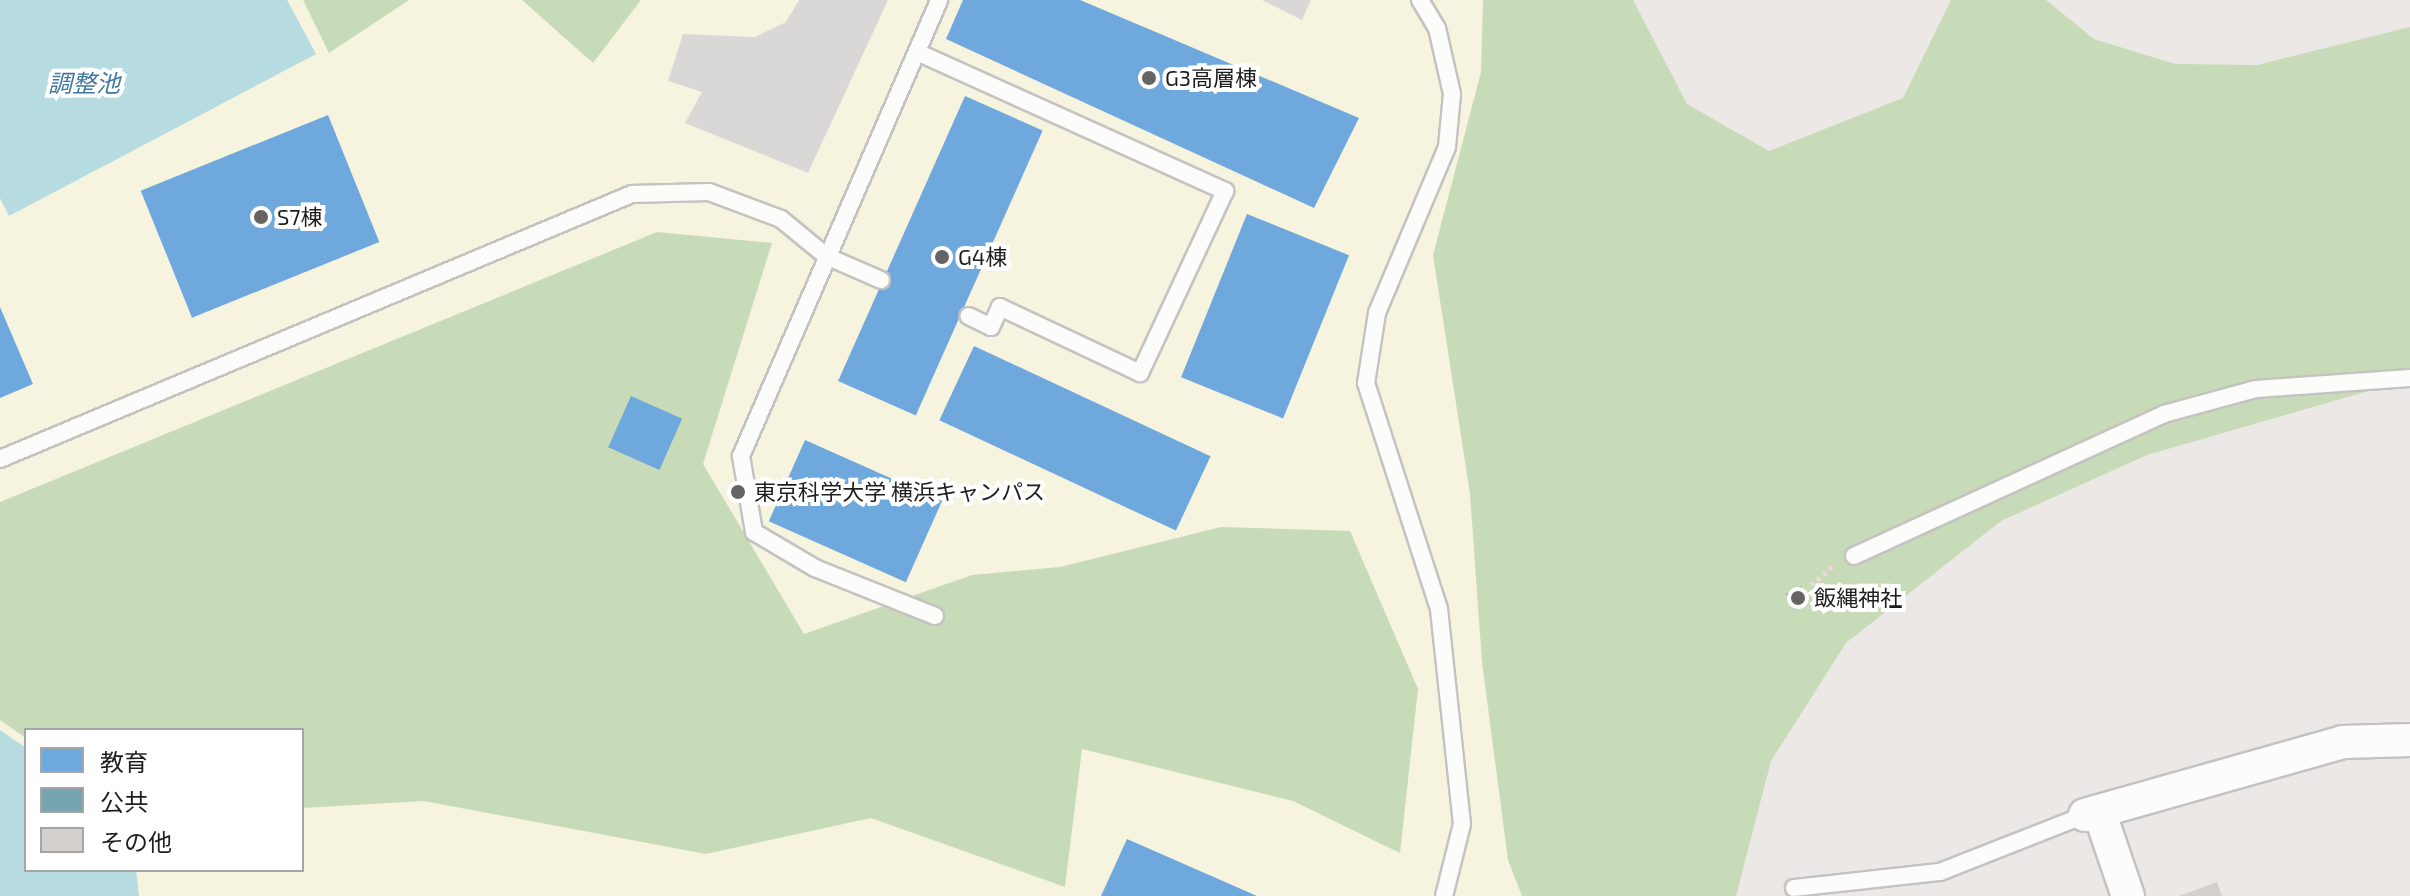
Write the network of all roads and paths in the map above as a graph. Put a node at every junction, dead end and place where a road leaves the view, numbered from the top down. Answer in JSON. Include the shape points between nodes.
{"nodes":[{"id":1,"x":939,"y":0,"type":"edge"},
{"id":2,"x":1420,"y":0,"type":"edge"},
{"id":3,"x":917,"y":52,"type":"junction"},
{"id":4,"x":826,"y":256,"type":"junction"},
{"id":5,"x":881,"y":280,"type":"dead end"},
{"id":6,"x":968,"y":316,"type":"dead end"},
{"id":7,"x":2410,"y":378,"type":"edge"},
{"id":8,"x":0,"y":459,"type":"edge"},
{"id":9,"x":1854,"y":556,"type":"dead end"},
{"id":10,"x":1826,"y":570,"type":"dead end"},
{"id":11,"x":1811,"y":585,"type":"dead end"},
{"id":12,"x":935,"y":616,"type":"dead end"},
{"id":13,"x":2410,"y":740,"type":"edge"},
{"id":14,"x":2092,"y":813,"type":"junction"},
{"id":15,"x":1794,"y":888,"type":"dead end"},
{"id":16,"x":1444,"y":896,"type":"edge"},
{"id":17,"x":2128,"y":896,"type":"edge"}],
"edges":[{"from":1,"to":3,"type":"lane"},
{"from":2,"to":16,"type":"lane","via":[[1437,28],[1450,83],[1447,147],[1377,313],[1366,383],[1439,609],[1462,824]]},
{"from":3,"to":4,"type":"lane"},
{"from":3,"to":6,"type":"lane","via":[[1225,191],[1140,373],[1000,307],[991,327]]},
{"from":4,"to":5,"type":"lane"},
{"from":4,"to":8,"type":"lane","via":[[781,219],[709,192],[632,194]]},
{"from":4,"to":12,"type":"lane","via":[[741,456],[754,532],[815,568]]},
{"from":7,"to":9,"type":"lane","via":[[2256,389],[2164,414]]},
{"from":10,"to":11,"type":"path"},
{"from":13,"to":14,"type":"street","via":[[2343,742]]},
{"from":14,"to":15,"type":"lane","via":[[1940,872]]},
{"from":14,"to":17,"type":"street"}]}
